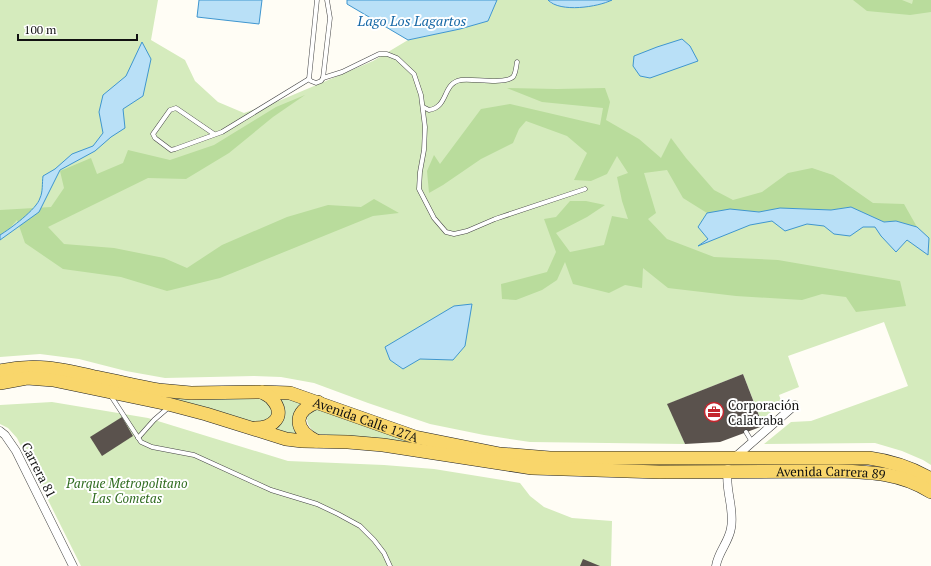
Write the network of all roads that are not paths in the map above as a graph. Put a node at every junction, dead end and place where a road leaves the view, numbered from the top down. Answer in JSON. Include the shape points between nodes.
{"nodes":[{"id":1,"x":317,"y":0,"type":"edge"},
{"id":2,"x":327,"y":0,"type":"edge"},
{"id":3,"x":517,"y":62,"type":"dead end"},
{"id":4,"x":323,"y":78,"type":"junction"},
{"id":5,"x":309,"y":79,"type":"junction"},
{"id":6,"x":423,"y":107,"type":"junction"},
{"id":7,"x":214,"y":134,"type":"junction"},
{"id":8,"x":585,"y":189,"type":"dead end"},
{"id":9,"x":0,"y":371,"type":"edge"},
{"id":10,"x":0,"y":383,"type":"edge"},
{"id":11,"x":109,"y":392,"type":"junction"},
{"id":12,"x":262,"y":392,"type":"junction"},
{"id":13,"x":318,"y":402,"type":"junction"},
{"id":14,"x":172,"y":405,"type":"junction"},
{"id":15,"x":795,"y":405,"type":"dead end"},
{"id":16,"x":249,"y":427,"type":"junction"},
{"id":17,"x":0,"y":431,"type":"edge"},
{"id":18,"x":746,"y":432,"type":"dead end"},
{"id":19,"x":138,"y":438,"type":"junction"},
{"id":20,"x":316,"y":441,"type":"junction"},
{"id":21,"x":752,"y":442,"type":"junction"},
{"id":22,"x":734,"y":458,"type":"junction"},
{"id":23,"x":727,"y":472,"type":"junction"},
{"id":24,"x":931,"y":479,"type":"edge"},
{"id":25,"x":931,"y":492,"type":"edge"},
{"id":26,"x":73,"y":566,"type":"edge"},
{"id":27,"x":390,"y":566,"type":"edge"},
{"id":28,"x":716,"y":566,"type":"edge"}],
"edges":[{"from":1,"to":5,"type":"lane"},
{"from":2,"to":4,"type":"lane","via":[[330,18]]},
{"from":3,"to":6,"type":"lane","via":[[516,71],[510,78],[454,82],[438,106],[429,110]]},
{"from":4,"to":5,"type":"lane","via":[[316,83]]},
{"from":4,"to":6,"type":"lane","via":[[379,54],[387,54],[397,58],[414,74]]},
{"from":5,"to":7,"type":"lane","via":[[222,132]]},
{"from":6,"to":8,"type":"lane","via":[[424,150],[419,189],[434,218],[446,232],[454,234],[466,231]]},
{"from":7,"to":7,"type":"lane","via":[[176,108],[170,110],[153,136],[175,150]]},
{"from":9,"to":12,"type":"main road","name":"Avenida Calle 127A","via":[[39,366],[173,392]]},
{"from":10,"to":11,"type":"main road","name":"Avenida Calle 127A","via":[[37,378]]},
{"from":11,"to":14,"type":"main road","name":"Avenida Calle 127A"},
{"from":11,"to":19,"type":"lane"},
{"from":12,"to":13,"type":"main road","name":"Avenida Calle 127A","via":[[290,394]]},
{"from":12,"to":16,"type":"main road","via":[[276,404],[277,419],[274,424],[267,427]]},
{"from":13,"to":20,"type":"main road","via":[[306,408],[299,419],[303,433]]},
{"from":13,"to":22,"type":"main road","name":"Avenida Calle 127A","via":[[415,437],[500,454],[550,458]]},
{"from":14,"to":16,"type":"main road","name":"Avenida Calle 127A"},
{"from":14,"to":19,"type":"lane"},
{"from":15,"to":21,"type":"street"},
{"from":16,"to":20,"type":"main road","name":"Avenida Calle 127A","via":[[286,439]]},
{"from":17,"to":26,"type":"street","name":"Carrera 81","via":[[16,451]]},
{"from":18,"to":21,"type":"lane"},
{"from":19,"to":27,"type":"lane","via":[[152,447],[194,454],[271,490],[317,504],[338,514],[360,526],[379,547]]},
{"from":20,"to":23,"type":"main road","name":"Avenida Calle 127A","via":[[383,445],[532,468]]},
{"from":21,"to":22,"type":"street"},
{"from":22,"to":23,"type":"street"},
{"from":22,"to":24,"type":"main road","name":"Avenida Carrera 89","via":[[869,458],[911,469]]},
{"from":23,"to":25,"type":"main road","name":"Avenida Carrera 89","via":[[879,473],[902,478]]},
{"from":23,"to":28,"type":"street","via":[[731,528],[730,535],[718,555]]}]}
